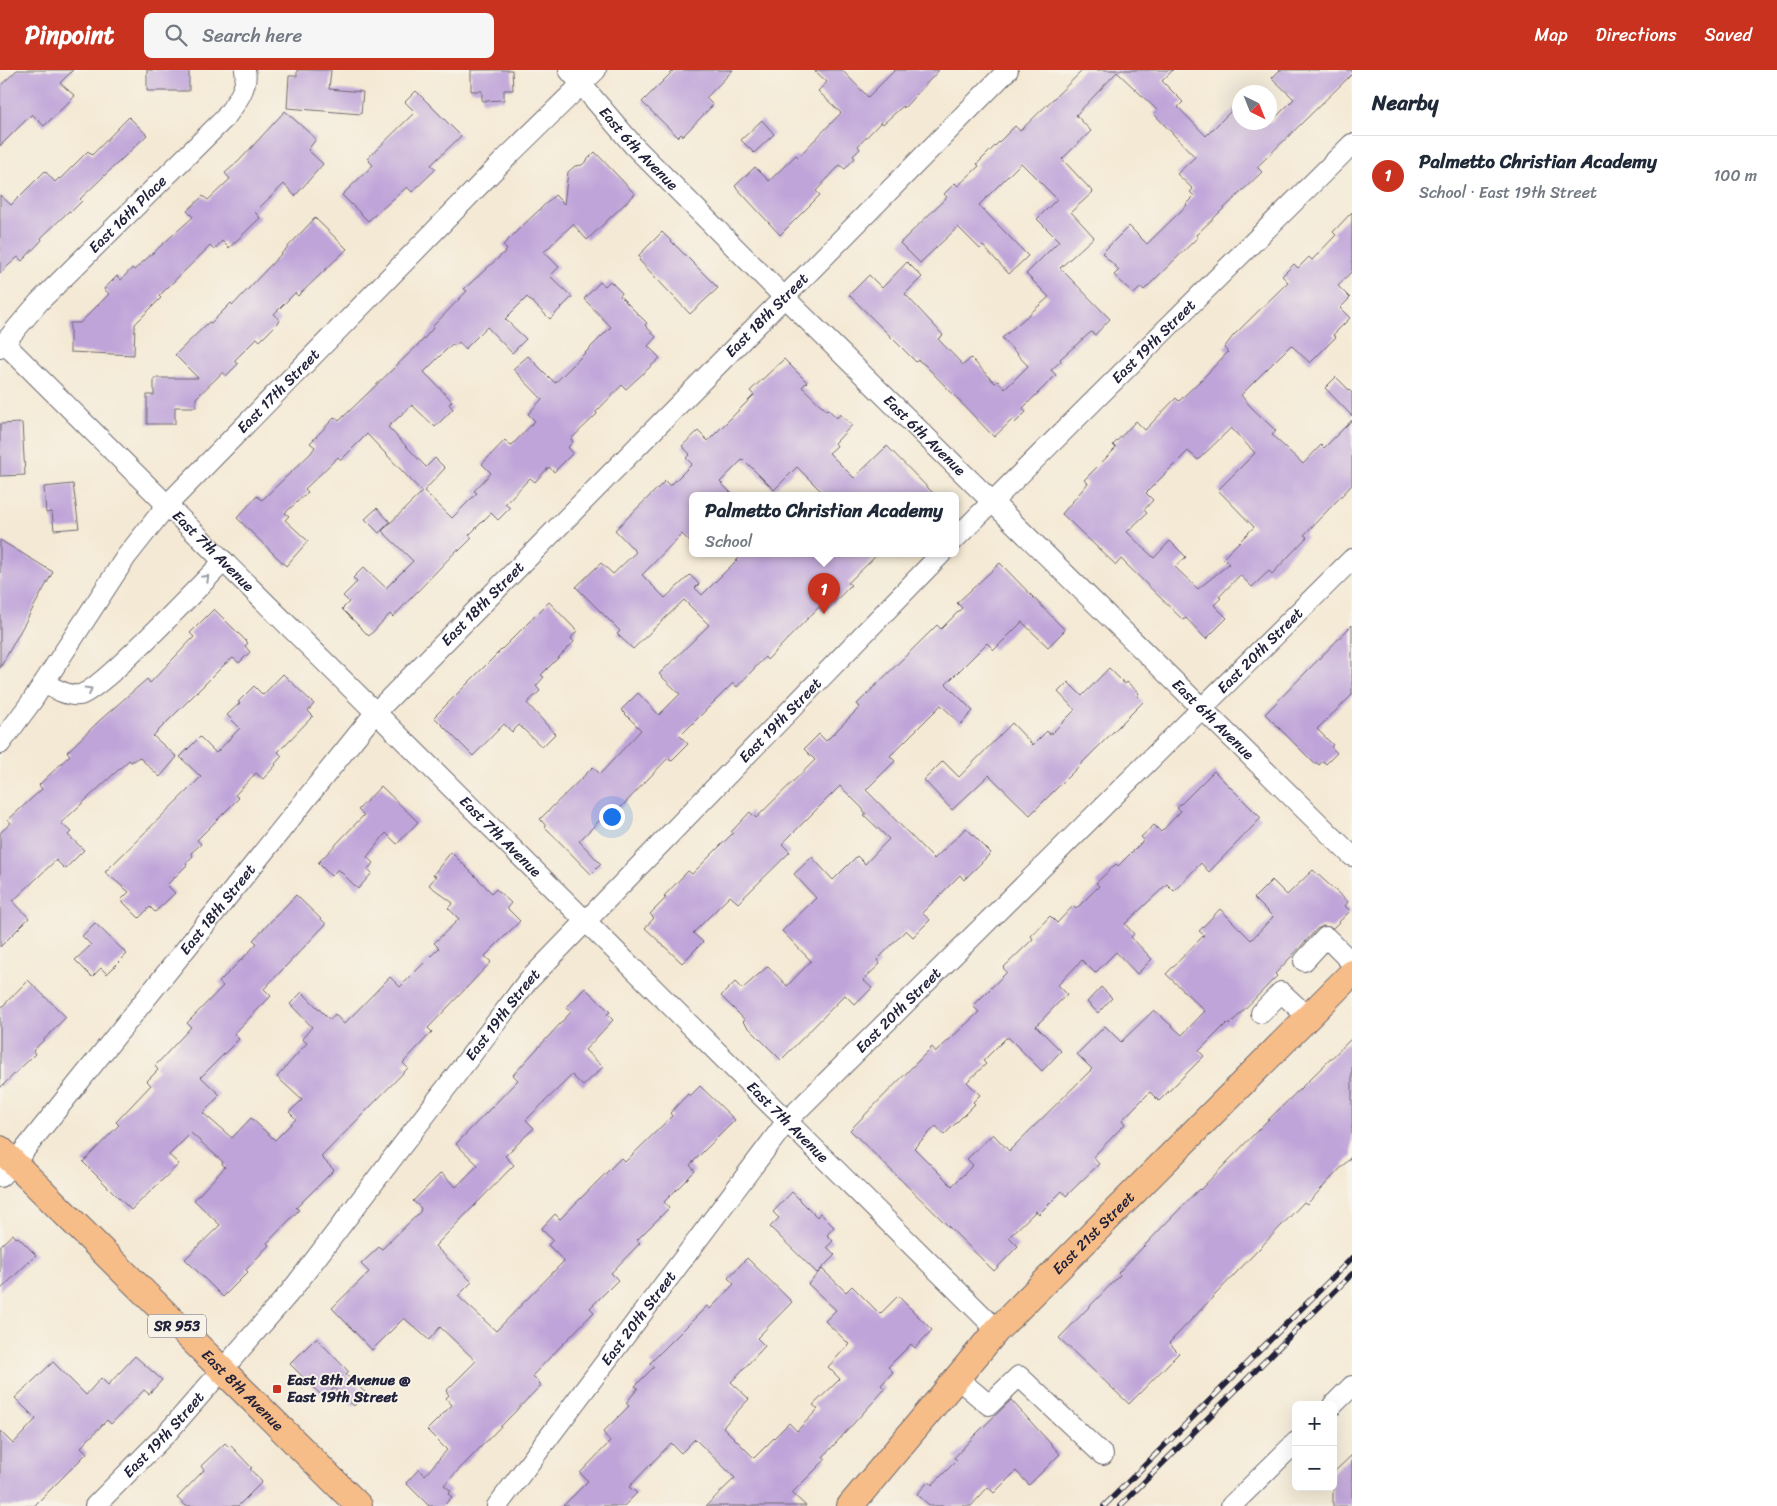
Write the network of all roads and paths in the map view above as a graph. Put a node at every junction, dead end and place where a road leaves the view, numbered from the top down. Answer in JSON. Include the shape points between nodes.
{"nodes":[{"id":1,"x":596,"y":70,"type":"edge"},
{"id":2,"x":1008,"y":70,"type":"edge"},
{"id":3,"x":245,"y":73,"type":"edge"},
{"id":4,"x":576,"y":77,"type":"edge"},
{"id":5,"x":1352,"y":144,"type":"edge"},
{"id":6,"x":784,"y":297,"type":"junction"},
{"id":7,"x":2,"y":345,"type":"edge"},
{"id":8,"x":992,"y":501,"type":"junction"},
{"id":9,"x":167,"y":505,"type":"junction"},
{"id":10,"x":959,"y":535,"type":"edge"},
{"id":11,"x":938,"y":557,"type":"edge"},
{"id":12,"x":1352,"y":560,"type":"edge"},
{"id":13,"x":224,"y":561,"type":"junction"},
{"id":14,"x":44,"y":683,"type":"junction"},
{"id":15,"x":1201,"y":709,"type":"junction"},
{"id":16,"x":375,"y":713,"type":"junction"},
{"id":17,"x":0,"y":744,"type":"edge"},
{"id":18,"x":1352,"y":856,"type":"edge"},
{"id":19,"x":585,"y":920,"type":"junction"},
{"id":20,"x":1304,"y":961,"type":"dead end"},
{"id":21,"x":1352,"y":963,"type":"edge"},
{"id":22,"x":1352,"y":973,"type":"edge"},
{"id":23,"x":1261,"y":1012,"type":"dead end"},
{"id":24,"x":1308,"y":1017,"type":"junction"},
{"id":25,"x":787,"y":1121,"type":"junction"},
{"id":26,"x":5,"y":1163,"type":"edge"},
{"id":27,"x":997,"y":1330,"type":"junction"},
{"id":28,"x":221,"y":1371,"type":"junction"},
{"id":29,"x":957,"y":1378,"type":"junction"},
{"id":30,"x":1352,"y":1386,"type":"edge"},
{"id":31,"x":1337,"y":1401,"type":"edge"},
{"id":32,"x":1292,"y":1446,"type":"edge"},
{"id":33,"x":1103,"y":1455,"type":"dead end"},
{"id":34,"x":95,"y":1506,"type":"edge"},
{"id":35,"x":359,"y":1506,"type":"edge"},
{"id":36,"x":497,"y":1506,"type":"edge"},
{"id":37,"x":850,"y":1506,"type":"edge"},
{"id":38,"x":1230,"y":1506,"type":"edge"}],
"edges":[{"from":1,"to":4,"type":"street","name":"East 17th Street"},
{"from":2,"to":6,"type":"street","name":"East 18th Street"},
{"from":3,"to":7,"type":"street","name":"East 16th Place","via":[[240,96],[226,118],[38,302]]},
{"from":4,"to":6,"type":"street","name":"East 6th Avenue","via":[[634,146]]},
{"from":4,"to":9,"type":"street","name":"East 17th Street","via":[[503,160]]},
{"from":5,"to":8,"type":"street","name":"East 19th Street"},
{"from":6,"to":8,"type":"street","name":"East 6th Avenue"},
{"from":6,"to":16,"type":"street","name":"East 18th Street"},
{"from":7,"to":9,"type":"street","name":"East 7th Avenue"},
{"from":8,"to":10,"type":"street","name":"East 19th Street"},
{"from":8,"to":15,"type":"street","name":"East 6th Avenue"},
{"from":9,"to":13,"type":"street","name":"East 7th Avenue"},
{"from":9,"to":14,"type":"street","name":"East 17th Street","via":[[126,557]]},
{"from":11,"to":19,"type":"street","name":"East 19th Street"},
{"from":12,"to":15,"type":"street","name":"East 20th Street"},
{"from":14,"to":13,"type":"street","one_way":true,"via":[[78,695],[89,692]]},
{"from":13,"to":16,"type":"street","name":"East 7th Avenue"},
{"from":14,"to":17,"type":"street","name":"East 17th Street"},
{"from":15,"to":18,"type":"street","name":"East 6th Avenue"},
{"from":15,"to":25,"type":"street","name":"East 20th Street"},
{"from":16,"to":19,"type":"street","name":"East 7th Avenue"},
{"from":16,"to":26,"type":"street","name":"East 18th Street"},
{"from":19,"to":25,"type":"street","name":"East 7th Avenue"},
{"from":19,"to":28,"type":"street","name":"East 19th Street","via":[[526,982],[291,1291]]},
{"from":20,"to":21,"type":"street","via":[[1326,937]]},
{"from":22,"to":24,"type":"main road","name":"East 21st Street"},
{"from":23,"to":24,"type":"street","via":[[1281,992]]},
{"from":24,"to":27,"type":"main road","name":"East 21st Street"},
{"from":25,"to":27,"type":"street","name":"East 7th Avenue"},
{"from":25,"to":36,"type":"street","name":"East 20th Street"},
{"from":26,"to":28,"type":"main road","name":"East 8th Avenue","number":"SR 953"},
{"from":27,"to":29,"type":"main road","name":"East 21st Street"},
{"from":28,"to":34,"type":"street","name":"East 19th Street","via":[[168,1432]]},
{"from":28,"to":35,"type":"main road","name":"East 8th Avenue","number":"SR 953"},
{"from":29,"to":33,"type":"street","via":[[990,1405],[1019,1376]]},
{"from":29,"to":37,"type":"main road","name":"East 21st Street"},
{"from":30,"to":31,"type":"street"},
{"from":32,"to":38,"type":"street"}]}
